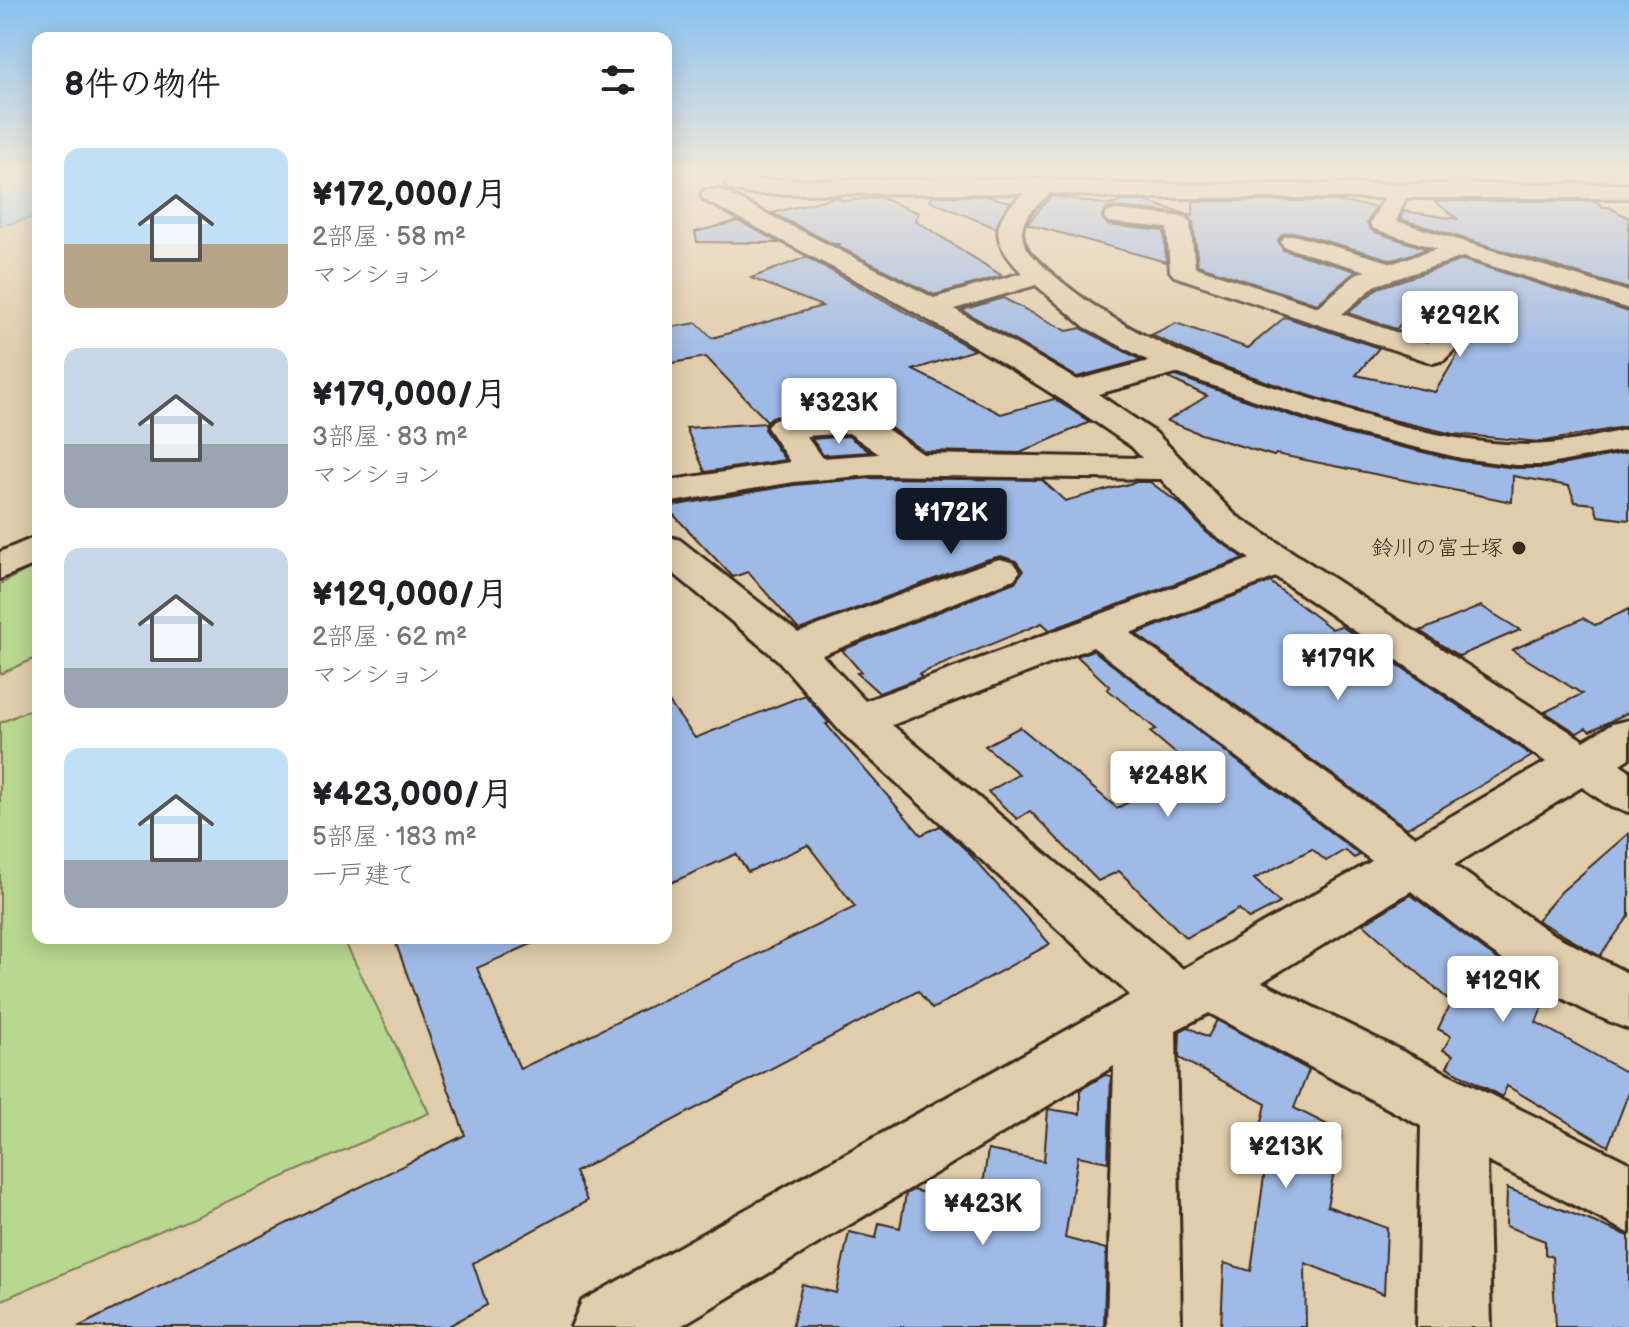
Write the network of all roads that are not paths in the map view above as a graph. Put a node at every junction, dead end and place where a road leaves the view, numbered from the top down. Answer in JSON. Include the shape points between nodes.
{"nodes":[{"id":1,"x":792,"y":236,"type":"edge"},
{"id":2,"x":1010,"y":236,"type":"edge"},
{"id":3,"x":1179,"y":236,"type":"edge"},
{"id":4,"x":1421,"y":236,"type":"edge"},
{"id":5,"x":1293,"y":242,"type":"dead end"},
{"id":6,"x":1463,"y":249,"type":"junction"},
{"id":7,"x":1394,"y":271,"type":"junction"},
{"id":8,"x":1040,"y":276,"type":"junction"},
{"id":9,"x":1629,"y":301,"type":"edge"},
{"id":10,"x":931,"y":307,"type":"junction"},
{"id":11,"x":1322,"y":317,"type":"junction"},
{"id":12,"x":1472,"y":317,"type":"dead end"},
{"id":13,"x":1177,"y":363,"type":"junction"},
{"id":14,"x":1073,"y":391,"type":"junction"},
{"id":15,"x":1629,"y":439,"type":"edge"},
{"id":16,"x":1581,"y":450,"type":"junction"},
{"id":17,"x":916,"y":465,"type":"junction"},
{"id":18,"x":1170,"y":469,"type":"junction"},
{"id":19,"x":813,"y":471,"type":"junction"},
{"id":20,"x":1629,"y":475,"type":"edge"},
{"id":21,"x":672,"y":491,"type":"edge"},
{"id":22,"x":32,"y":551,"type":"edge"},
{"id":23,"x":672,"y":553,"type":"edge"},
{"id":24,"x":1281,"y":561,"type":"junction"},
{"id":25,"x":0,"y":567,"type":"edge"},
{"id":26,"x":1000,"y":571,"type":"dead end"},
{"id":27,"x":1097,"y":630,"type":"junction"},
{"id":28,"x":793,"y":650,"type":"junction"},
{"id":29,"x":857,"y":721,"type":"junction"},
{"id":30,"x":1629,"y":736,"type":"edge"},
{"id":31,"x":1582,"y":765,"type":"junction"},
{"id":32,"x":1629,"y":794,"type":"edge"},
{"id":33,"x":1412,"y":865,"type":"junction"},
{"id":34,"x":1178,"y":1000,"type":"junction"},
{"id":35,"x":1629,"y":1003,"type":"edge"},
{"id":36,"x":1454,"y":1109,"type":"junction"},
{"id":37,"x":1629,"y":1199,"type":"edge"},
{"id":38,"x":608,"y":1327,"type":"edge"},
{"id":39,"x":1144,"y":1327,"type":"edge"},
{"id":40,"x":1454,"y":1327,"type":"edge"}],
"edges":[{"from":1,"to":10,"type":"street"},
{"from":2,"to":8,"type":"street"},
{"from":3,"to":11,"type":"street","via":[[1183,271]]},
{"from":4,"to":6,"type":"street"},
{"from":5,"to":7,"type":"street"},
{"from":6,"to":7,"type":"street"},
{"from":6,"to":9,"type":"street"},
{"from":7,"to":11,"type":"street","via":[[1367,279]]},
{"from":8,"to":10,"type":"street"},
{"from":8,"to":13,"type":"street","via":[[1099,323]]},
{"from":10,"to":14,"type":"street"},
{"from":11,"to":12,"type":"street","via":[[1433,354]]},
{"from":13,"to":14,"type":"street"},
{"from":13,"to":16,"type":"street","via":[[1382,431],[1464,449],[1519,456]]},
{"from":14,"to":18,"type":"street","via":[[1144,440]]},
{"from":15,"to":16,"type":"street"},
{"from":16,"to":20,"type":"street"},
{"from":17,"to":18,"type":"street"},
{"from":17,"to":19,"type":"street"},
{"from":17,"to":19,"type":"street","via":[[856,423],[784,427]]},
{"from":18,"to":24,"type":"street","via":[[1222,523]]},
{"from":19,"to":21,"type":"street"},
{"from":22,"to":25,"type":"street"},
{"from":23,"to":28,"type":"street"},
{"from":24,"to":27,"type":"street"},
{"from":24,"to":31,"type":"street"},
{"from":26,"to":28,"type":"street"},
{"from":27,"to":29,"type":"street"},
{"from":27,"to":33,"type":"street"},
{"from":28,"to":29,"type":"street"},
{"from":29,"to":34,"type":"street"},
{"from":30,"to":31,"type":"street"},
{"from":31,"to":32,"type":"street"},
{"from":31,"to":33,"type":"street"},
{"from":33,"to":34,"type":"street"},
{"from":33,"to":35,"type":"street","via":[[1529,949]]},
{"from":34,"to":36,"type":"street"},
{"from":34,"to":38,"type":"street"},
{"from":34,"to":39,"type":"street"},
{"from":36,"to":37,"type":"street"},
{"from":36,"to":40,"type":"street"}]}
